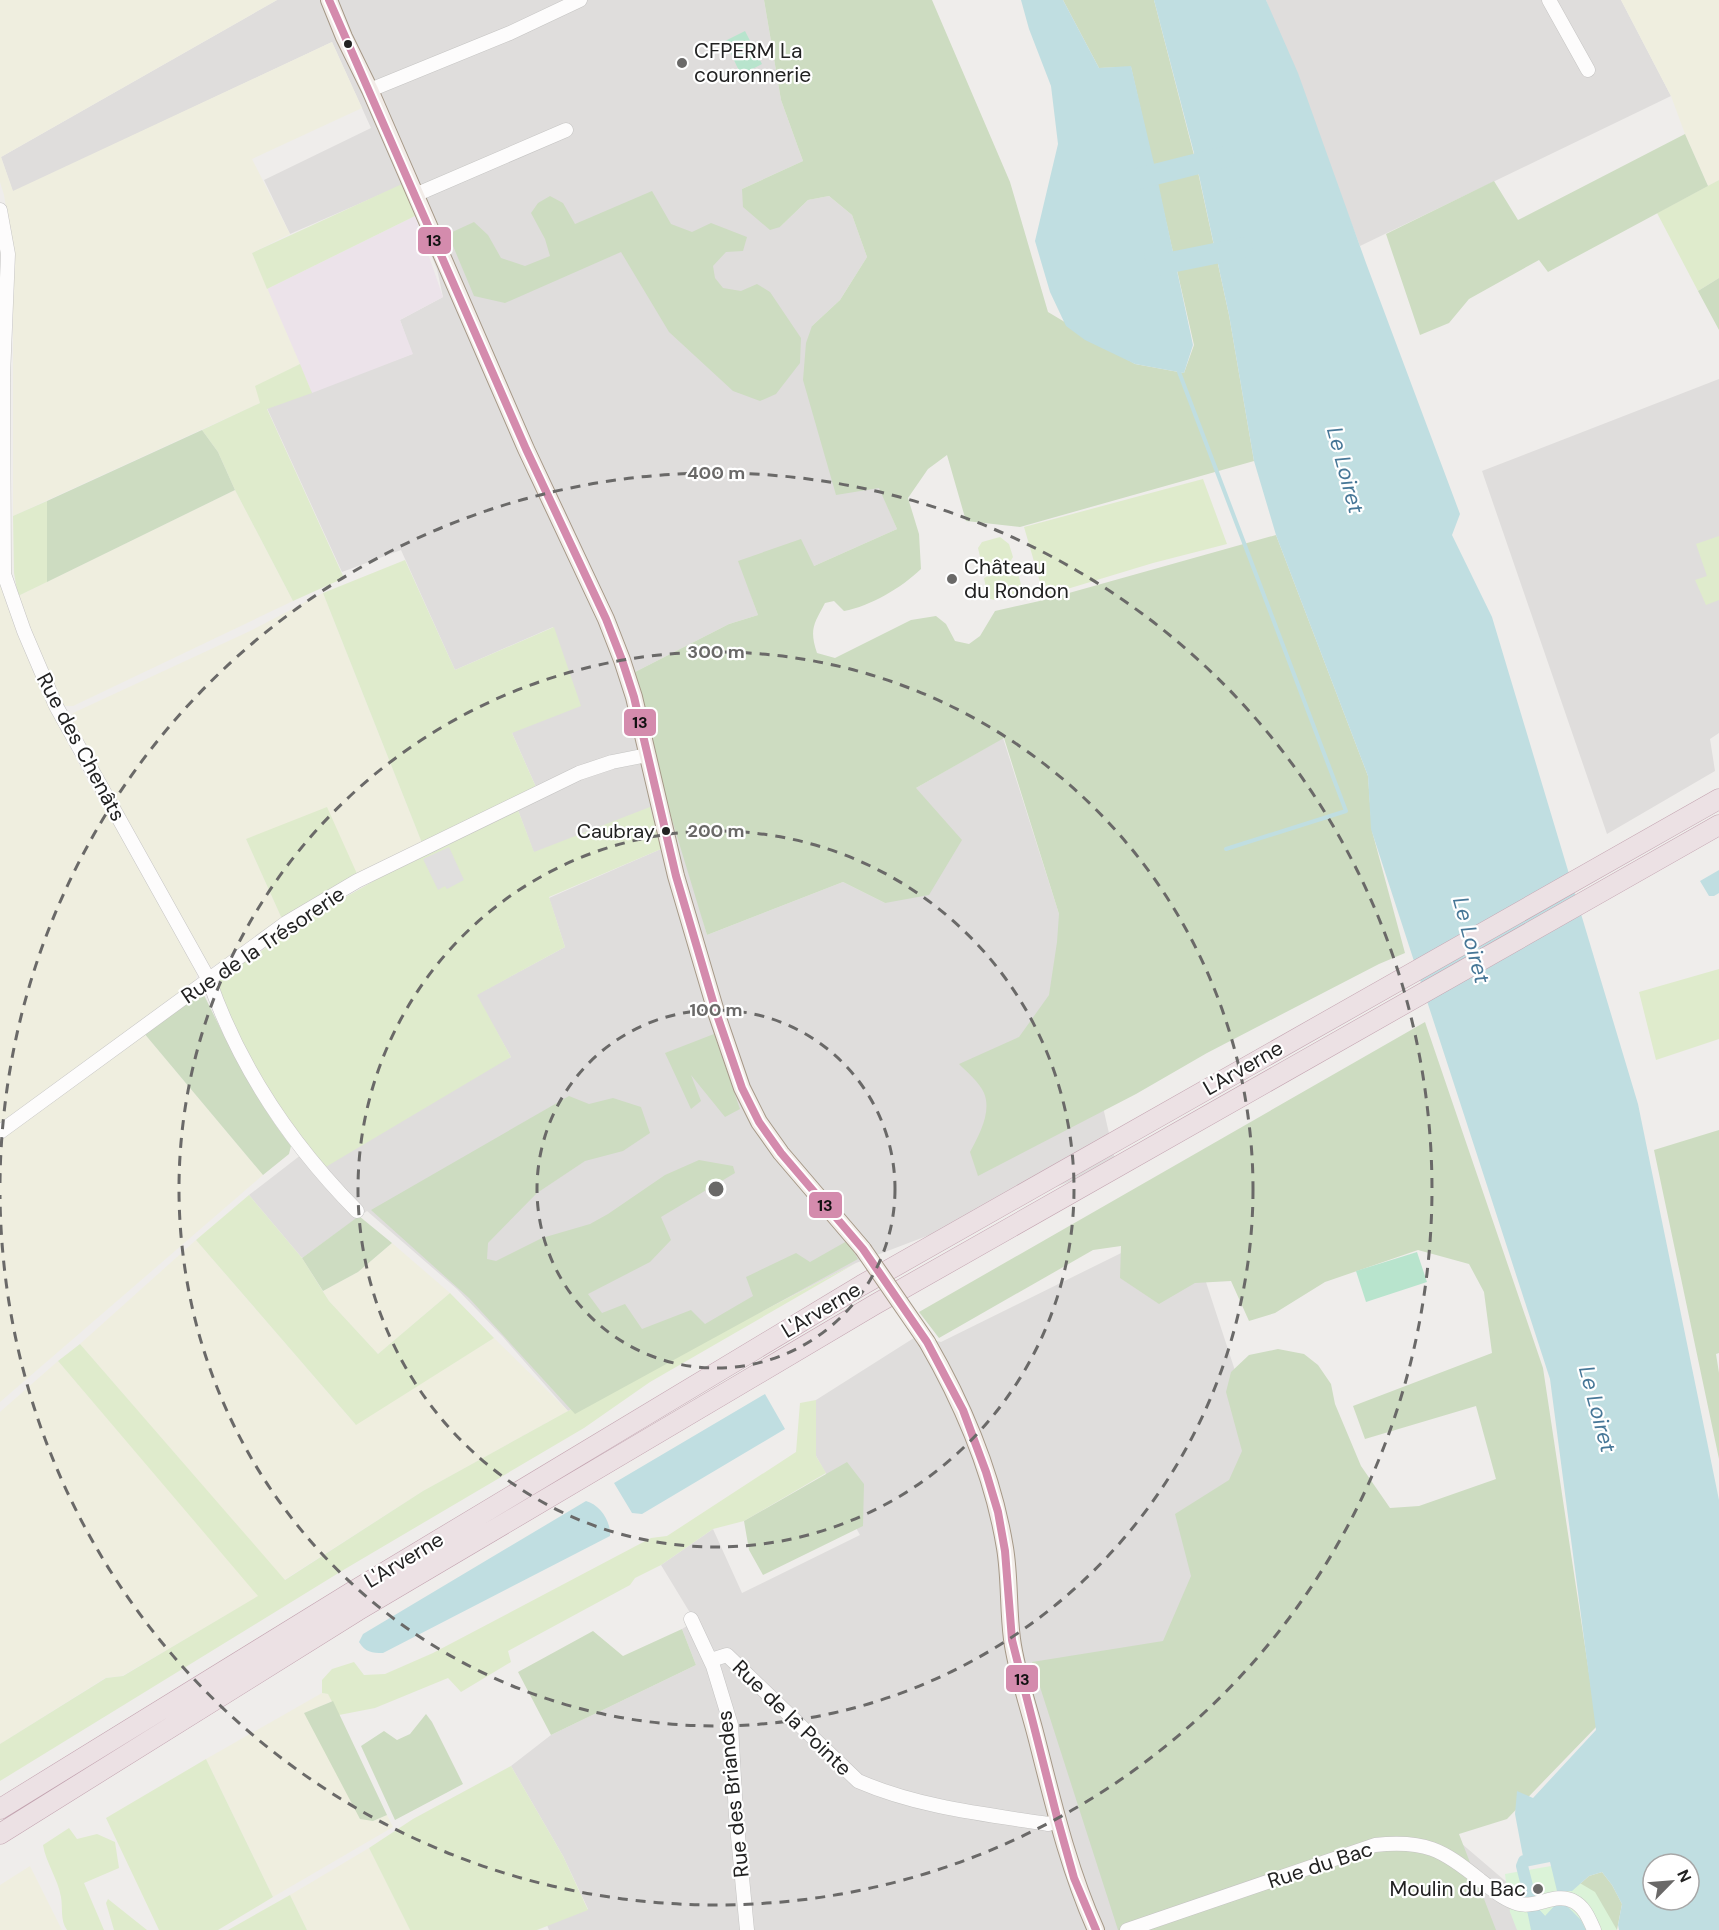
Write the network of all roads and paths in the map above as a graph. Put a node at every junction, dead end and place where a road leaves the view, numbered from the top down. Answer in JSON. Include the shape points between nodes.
{"nodes":[{"id":1,"x":329,"y":0,"type":"edge"},
{"id":2,"x":580,"y":0,"type":"edge"},
{"id":3,"x":1549,"y":0,"type":"edge"},
{"id":4,"x":1588,"y":70,"type":"dead end"},
{"id":5,"x":370,"y":90,"type":"junction"},
{"id":6,"x":566,"y":130,"type":"dead end"},
{"id":7,"x":415,"y":195,"type":"junction"},
{"id":8,"x":0,"y":210,"type":"edge"},
{"id":9,"x":647,"y":754,"type":"junction"},
{"id":10,"x":1719,"y":799,"type":"edge"},
{"id":11,"x":1719,"y":825,"type":"edge"},
{"id":12,"x":209,"y":980,"type":"junction"},
{"id":13,"x":0,"y":1132,"type":"edge"},
{"id":14,"x":357,"y":1211,"type":"dead end"},
{"id":15,"x":691,"y":1618,"type":"dead end"},
{"id":16,"x":711,"y":1660,"type":"junction"},
{"id":17,"x":0,"y":1809,"type":"edge"},
{"id":18,"x":1058,"y":1821,"type":"junction"},
{"id":19,"x":0,"y":1834,"type":"edge"},
{"id":20,"x":747,"y":1930,"type":"edge"},
{"id":21,"x":1096,"y":1930,"type":"edge"},
{"id":22,"x":1126,"y":1930,"type":"edge"},
{"id":23,"x":1594,"y":1930,"type":"edge"}],
"edges":[{"from":1,"to":5,"type":"main road"},
{"from":2,"to":5,"type":"street"},
{"from":3,"to":4,"type":"street"},
{"from":5,"to":7,"type":"main road"},
{"from":6,"to":7,"type":"street"},
{"from":7,"to":9,"type":"main road","via":[[530,458],[606,619],[633,694]]},
{"from":8,"to":12,"type":"street","name":"Rue des Chenâts","via":[[8,254],[3,376],[4,574],[56,706]]},
{"from":9,"to":12,"type":"street","name":"Rue de la Trésorerie","via":[[579,773],[357,881],[286,923]]},
{"from":9,"to":18,"type":"main road","bridge":true,"via":[[676,876],[742,1088],[781,1153],[863,1249],[927,1342],[963,1410],[998,1512],[1012,1641]]},
{"from":10,"to":17,"type":"highway","name":"L'Arverne","via":[[842,1297]]},
{"from":11,"to":19,"type":"highway","name":"L'Arverne","via":[[803,1347],[357,1611]]},
{"from":12,"to":13,"type":"street","name":"Rue de la Trésorerie"},
{"from":12,"to":14,"type":"street","via":[[245,1064],[271,1108],[328,1182]]},
{"from":15,"to":16,"type":"street","name":"Rue de la Pointe"},
{"from":16,"to":18,"type":"street","name":"Rue de la Pointe","via":[[727,1655],[858,1781],[924,1804],[1048,1824]]},
{"from":16,"to":20,"type":"street","name":"Rue des Briandes","via":[[731,1725]]},
{"from":18,"to":21,"type":"main road","via":[[1074,1878]]},
{"from":22,"to":23,"type":"street","name":"Rue du Bac","via":[[1375,1845],[1399,1842],[1443,1852],[1510,1900],[1525,1905],[1559,1898],[1574,1901],[1588,1916]]}]}
